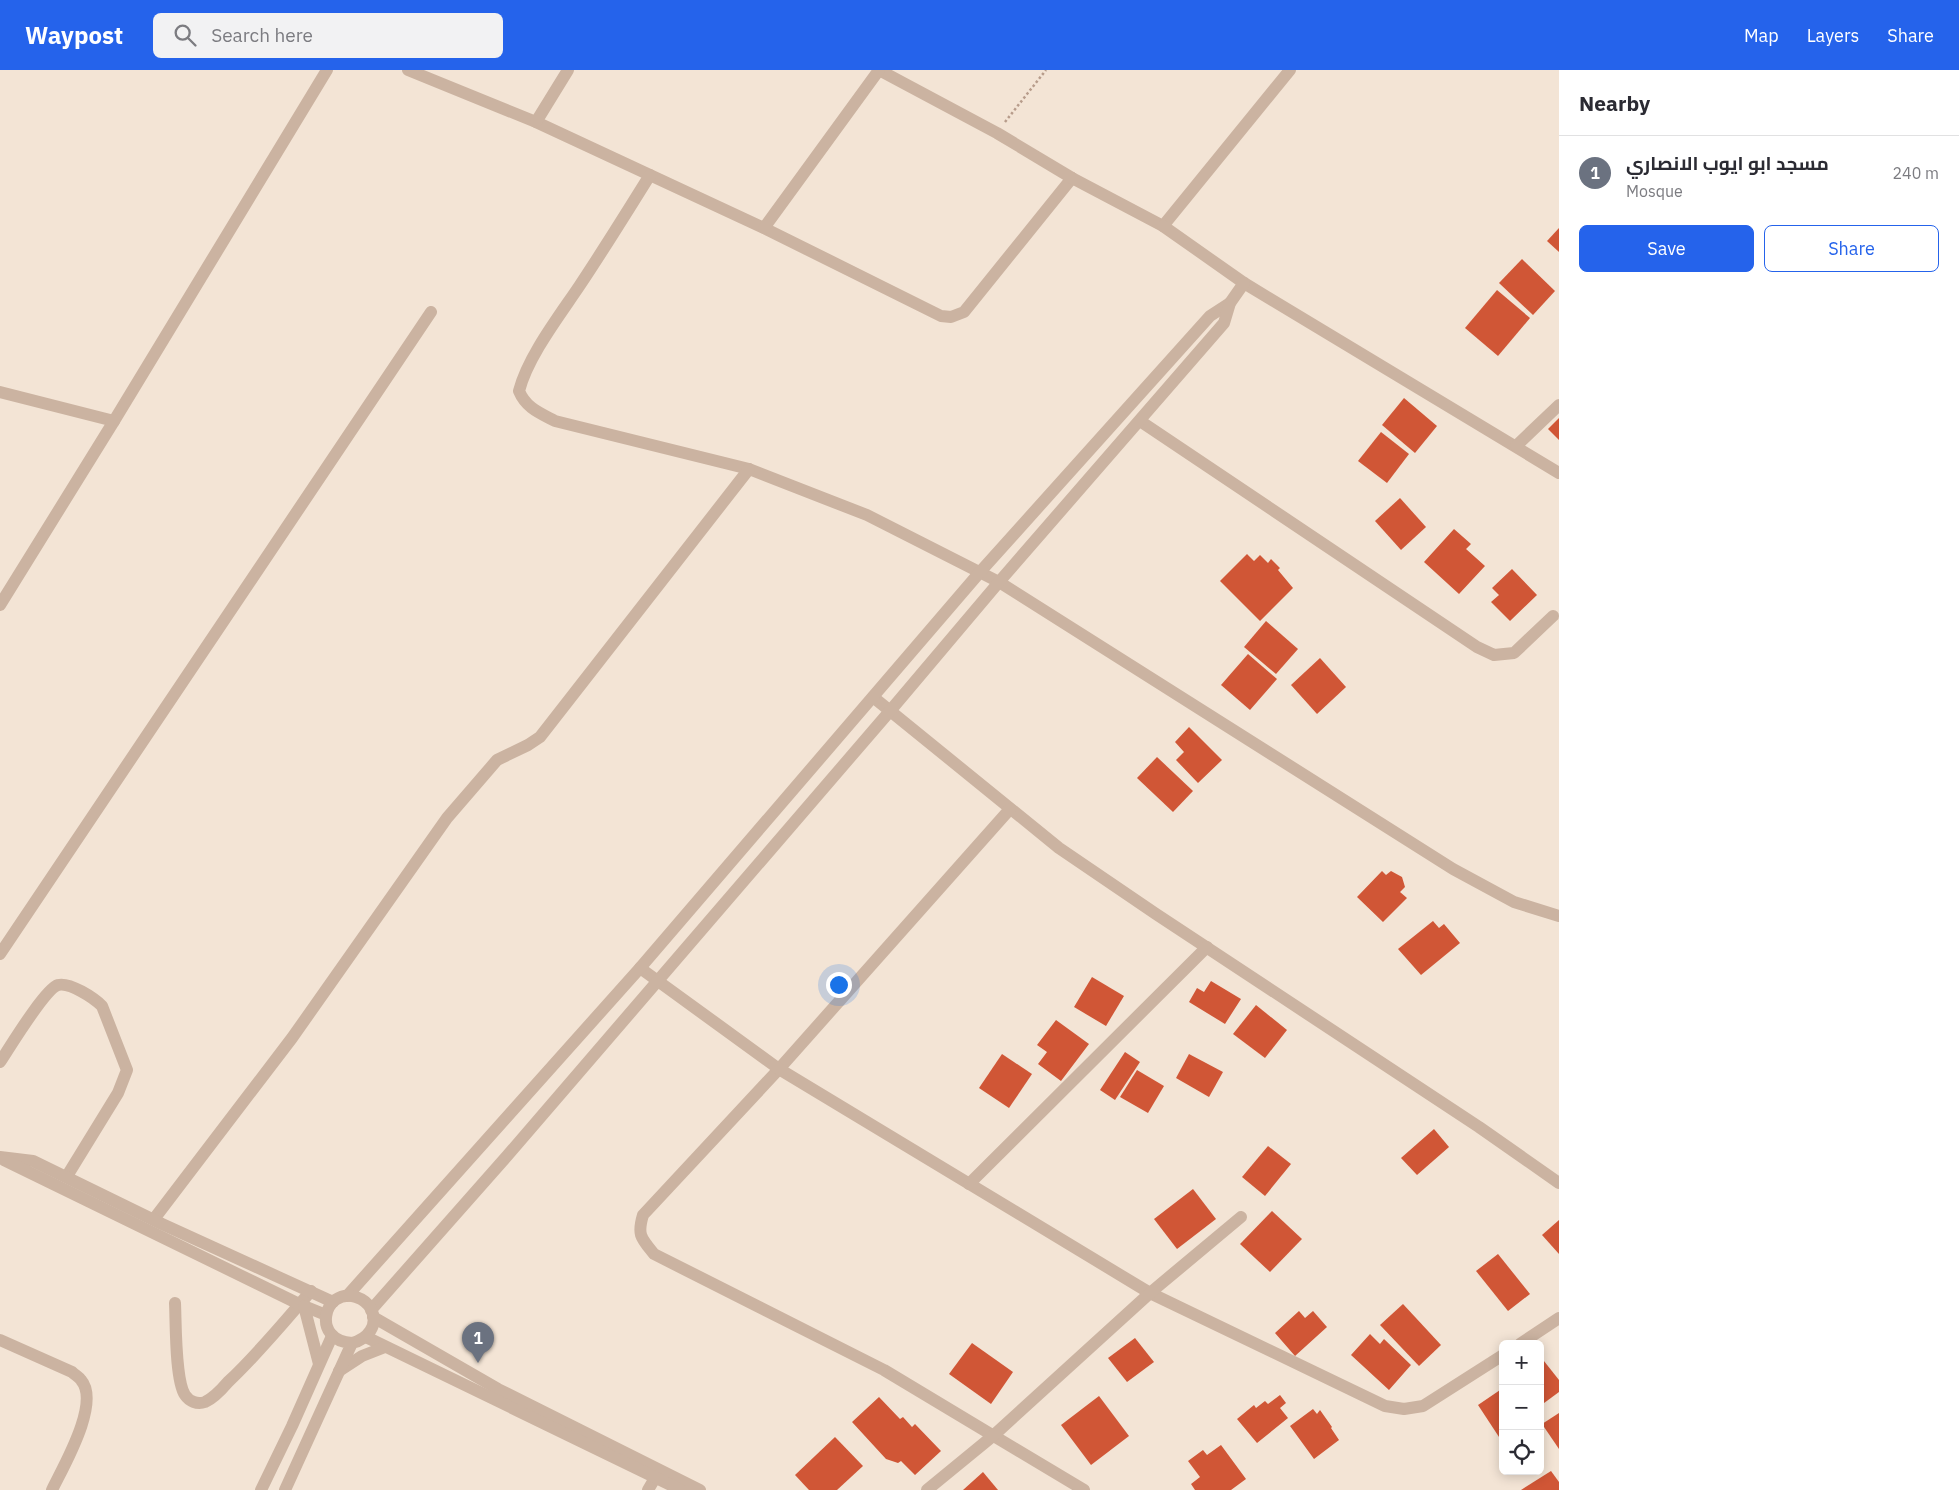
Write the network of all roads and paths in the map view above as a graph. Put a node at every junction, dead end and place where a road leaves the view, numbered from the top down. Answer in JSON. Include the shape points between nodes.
{"nodes":[{"id":1,"x":326,"y":70,"type":"edge"},
{"id":2,"x":408,"y":70,"type":"edge"},
{"id":3,"x":568,"y":70,"type":"edge"},
{"id":4,"x":879,"y":70,"type":"edge"},
{"id":5,"x":1046,"y":70,"type":"edge"},
{"id":6,"x":1290,"y":70,"type":"edge"},
{"id":7,"x":536,"y":122,"type":"junction"},
{"id":8,"x":997,"y":133,"type":"junction"},
{"id":9,"x":650,"y":175,"type":"junction"},
{"id":10,"x":1072,"y":178,"type":"junction"},
{"id":11,"x":1162,"y":226,"type":"junction"},
{"id":12,"x":764,"y":228,"type":"junction"},
{"id":13,"x":1244,"y":284,"type":"junction"},
{"id":14,"x":1230,"y":303,"type":"junction"},
{"id":15,"x":431,"y":312,"type":"dead end"},
{"id":16,"x":0,"y":392,"type":"edge"},
{"id":17,"x":1559,"y":406,"type":"edge"},
{"id":18,"x":114,"y":421,"type":"junction"},
{"id":19,"x":1140,"y":421,"type":"junction"},
{"id":20,"x":1516,"y":446,"type":"junction"},
{"id":21,"x":749,"y":469,"type":"junction"},
{"id":22,"x":1559,"y":473,"type":"edge"},
{"id":23,"x":980,"y":572,"type":"junction"},
{"id":24,"x":999,"y":582,"type":"junction"},
{"id":25,"x":0,"y":604,"type":"edge"},
{"id":26,"x":1553,"y":616,"type":"dead end"},
{"id":27,"x":873,"y":697,"type":"junction"},
{"id":28,"x":890,"y":711,"type":"junction"},
{"id":29,"x":1010,"y":809,"type":"junction"},
{"id":30,"x":1559,"y":916,"type":"edge"},
{"id":31,"x":1207,"y":947,"type":"junction"},
{"id":32,"x":0,"y":954,"type":"edge"},
{"id":33,"x":640,"y":968,"type":"junction"},
{"id":34,"x":657,"y":980,"type":"junction"},
{"id":35,"x":0,"y":1062,"type":"edge"},
{"id":36,"x":779,"y":1069,"type":"junction"},
{"id":37,"x":0,"y":1158,"type":"edge"},
{"id":38,"x":67,"y":1176,"type":"junction"},
{"id":39,"x":970,"y":1184,"type":"junction"},
{"id":40,"x":1559,"y":1184,"type":"edge"},
{"id":41,"x":1241,"y":1217,"type":"dead end"},
{"id":42,"x":154,"y":1220,"type":"junction"},
{"id":43,"x":310,"y":1291,"type":"junction"},
{"id":44,"x":1150,"y":1294,"type":"junction"},
{"id":45,"x":347,"y":1296,"type":"junction"},
{"id":46,"x":333,"y":1302,"type":"junction"},
{"id":47,"x":175,"y":1303,"type":"dead end"},
{"id":48,"x":302,"y":1305,"type":"junction"},
{"id":49,"x":372,"y":1313,"type":"junction"},
{"id":50,"x":326,"y":1315,"type":"junction"},
{"id":51,"x":1559,"y":1318,"type":"edge"},
{"id":52,"x":332,"y":1336,"type":"junction"},
{"id":53,"x":366,"y":1337,"type":"junction"},
{"id":54,"x":0,"y":1340,"type":"edge"},
{"id":55,"x":1526,"y":1340,"type":"edge"},
{"id":56,"x":352,"y":1344,"type":"junction"},
{"id":57,"x":385,"y":1346,"type":"junction"},
{"id":58,"x":1499,"y":1358,"type":"edge"},
{"id":59,"x":319,"y":1364,"type":"junction"},
{"id":60,"x":339,"y":1371,"type":"junction"},
{"id":61,"x":994,"y":1435,"type":"junction"},
{"id":62,"x":655,"y":1478,"type":"junction"},
{"id":63,"x":52,"y":1490,"type":"edge"},
{"id":64,"x":261,"y":1490,"type":"edge"},
{"id":65,"x":285,"y":1490,"type":"edge"},
{"id":66,"x":648,"y":1490,"type":"edge"},
{"id":67,"x":681,"y":1490,"type":"edge"},
{"id":68,"x":700,"y":1490,"type":"edge"},
{"id":69,"x":927,"y":1490,"type":"edge"},
{"id":70,"x":1084,"y":1490,"type":"edge"}],
"edges":[{"from":1,"to":18,"type":"street"},
{"from":2,"to":7,"type":"street"},
{"from":3,"to":7,"type":"street"},
{"from":4,"to":8,"type":"street"},
{"from":4,"to":12,"type":"street"},
{"from":5,"to":8,"type":"path"},
{"from":6,"to":11,"type":"street"},
{"from":7,"to":9,"type":"street"},
{"from":8,"to":10,"type":"street"},
{"from":9,"to":12,"type":"street"},
{"from":9,"to":21,"type":"street","via":[[547,335],[519,391],[533,410],[555,421]]},
{"from":10,"to":11,"type":"street"},
{"from":10,"to":12,"type":"street","via":[[964,312],[951,317],[932,312]]},
{"from":11,"to":13,"type":"street"},
{"from":13,"to":14,"type":"street"},
{"from":13,"to":20,"type":"street"},
{"from":14,"to":19,"type":"street","via":[[1224,323]]},
{"from":14,"to":23,"type":"street","via":[[1210,316]]},
{"from":15,"to":32,"type":"street"},
{"from":16,"to":18,"type":"street"},
{"from":17,"to":20,"type":"street"},
{"from":18,"to":25,"type":"street"},
{"from":19,"to":24,"type":"street"},
{"from":19,"to":26,"type":"street","via":[[1485,651],[1494,655],[1514,653]]},
{"from":20,"to":22,"type":"street"},
{"from":21,"to":23,"type":"street","via":[[867,515]]},
{"from":21,"to":42,"type":"street","via":[[540,737],[497,760],[447,818],[292,1038]]},
{"from":23,"to":24,"type":"street"},
{"from":23,"to":27,"type":"street"},
{"from":24,"to":28,"type":"street"},
{"from":24,"to":30,"type":"street","via":[[1454,869],[1514,902]]},
{"from":27,"to":28,"type":"street"},
{"from":27,"to":33,"type":"street"},
{"from":28,"to":29,"type":"street"},
{"from":28,"to":34,"type":"street"},
{"from":29,"to":31,"type":"street","via":[[1059,848]]},
{"from":29,"to":36,"type":"street"},
{"from":31,"to":39,"type":"street"},
{"from":31,"to":40,"type":"street","via":[[1479,1127]]},
{"from":33,"to":34,"type":"street"},
{"from":33,"to":45,"type":"street"},
{"from":34,"to":36,"type":"street"},
{"from":34,"to":49,"type":"street"},
{"from":35,"to":38,"type":"street","via":[[46,995],[57,985],[75,989],[102,1006],[127,1070],[118,1093]]},
{"from":36,"to":39,"type":"street"},
{"from":36,"to":61,"type":"street","via":[[643,1215],[639,1230],[643,1240],[654,1254],[884,1370]]},
{"from":37,"to":38,"type":"street","via":[[33,1161]]},
{"from":37,"to":48,"type":"street"},
{"from":38,"to":42,"type":"street"},
{"from":39,"to":44,"type":"street"},
{"from":41,"to":44,"type":"street"},
{"from":42,"to":43,"type":"street"},
{"from":43,"to":46,"type":"street"},
{"from":43,"to":48,"type":"street"},
{"from":44,"to":58,"type":"street","via":[[1385,1406],[1404,1410],[1423,1406]]},
{"from":44,"to":61,"type":"street"},
{"from":45,"to":46,"type":"street"},
{"from":45,"to":49,"type":"street","via":[[361,1299]]},
{"from":46,"to":50,"type":"street"},
{"from":47,"to":48,"type":"street","via":[[181,1385],[185,1395],[198,1403],[218,1392]]},
{"from":48,"to":50,"type":"street"},
{"from":48,"to":59,"type":"street"},
{"from":49,"to":53,"type":"street","via":[[370,1332]]},
{"from":49,"to":68,"type":"street","via":[[498,1389]]},
{"from":50,"to":52,"type":"street","via":[[327,1330]]},
{"from":51,"to":55,"type":"street"},
{"from":52,"to":56,"type":"street"},
{"from":52,"to":59,"type":"street"},
{"from":53,"to":56,"type":"street"},
{"from":53,"to":57,"type":"street"},
{"from":54,"to":63,"type":"street","via":[[72,1372],[82,1380],[85,1388],[86,1411],[82,1425]]},
{"from":56,"to":60,"type":"street"},
{"from":57,"to":60,"type":"street"},
{"from":57,"to":62,"type":"street"},
{"from":59,"to":64,"type":"street"},
{"from":60,"to":65,"type":"street"},
{"from":61,"to":69,"type":"street"},
{"from":61,"to":70,"type":"street"},
{"from":62,"to":66,"type":"street"},
{"from":62,"to":67,"type":"street"}]}
